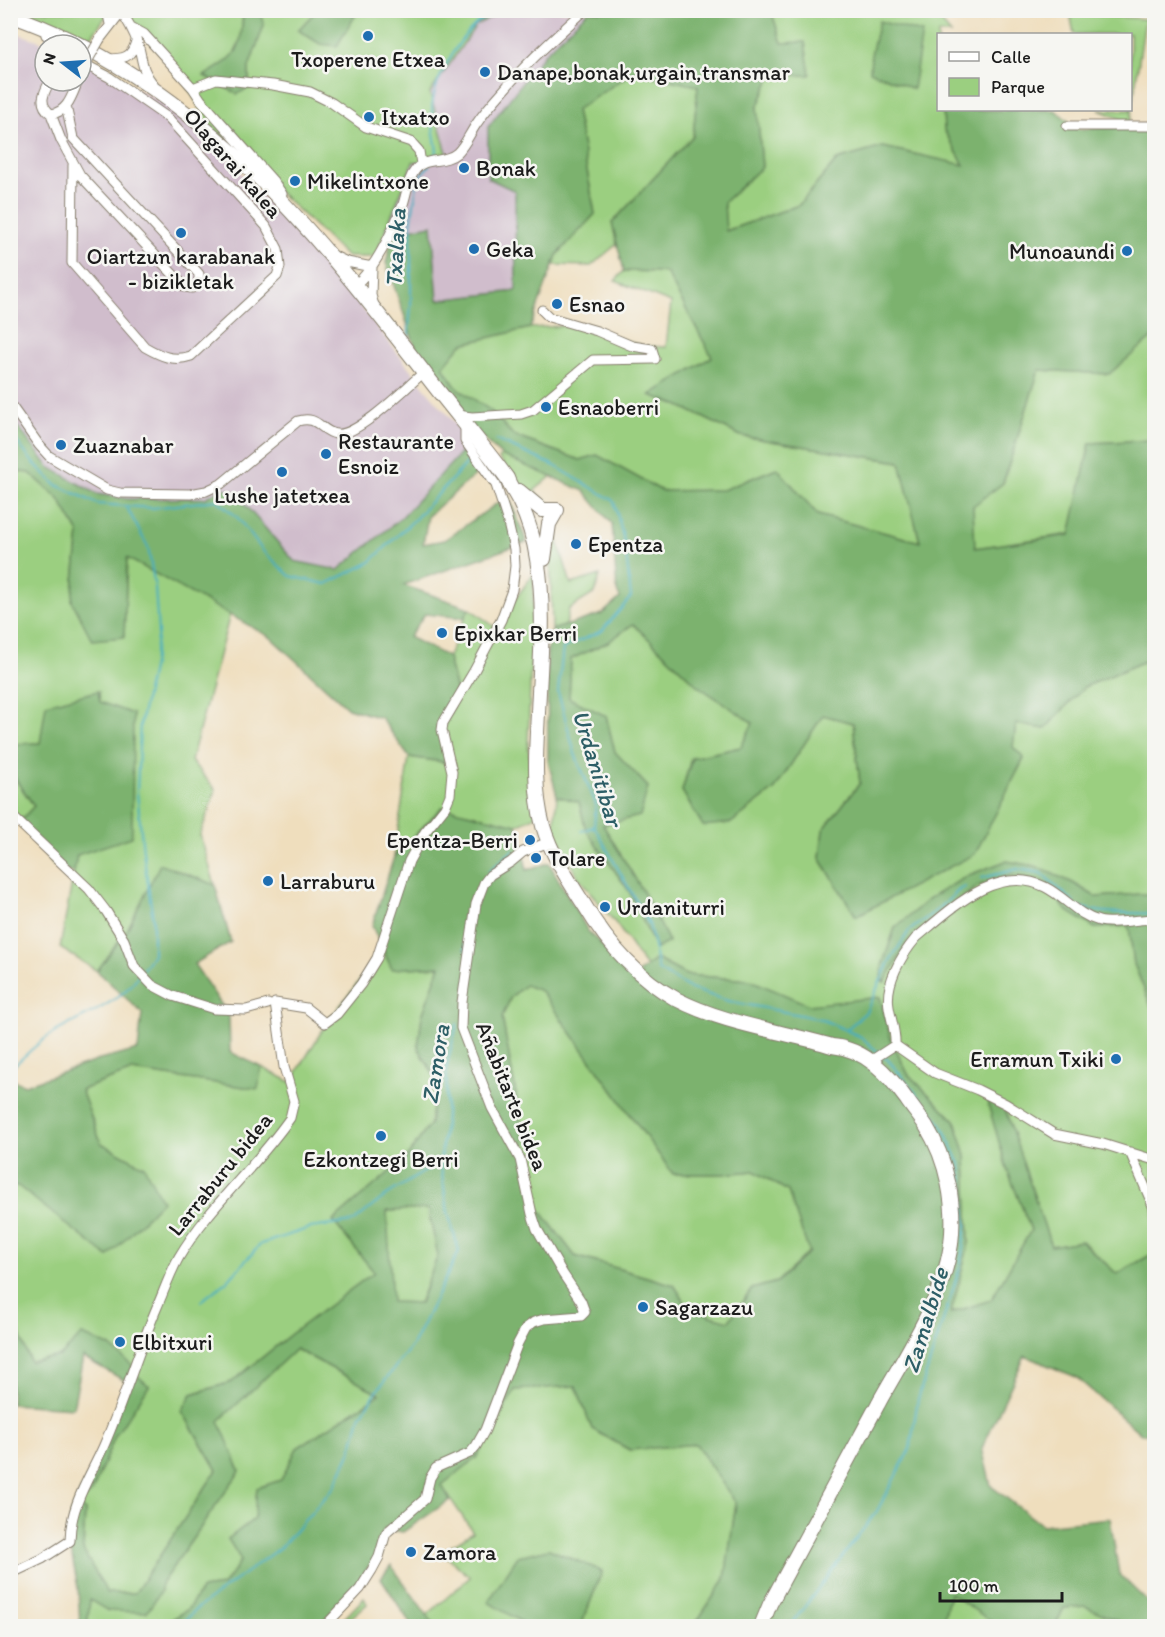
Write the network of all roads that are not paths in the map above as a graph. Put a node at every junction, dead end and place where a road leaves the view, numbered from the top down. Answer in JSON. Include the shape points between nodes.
{"nodes":[{"id":1,"x":107,"y":10,"type":"edge"},
{"id":2,"x":585,"y":10,"type":"edge"},
{"id":3,"x":120,"y":11,"type":"edge"},
{"id":4,"x":10,"y":15,"type":"edge"},
{"id":5,"x":110,"y":24,"type":"junction"},
{"id":6,"x":131,"y":27,"type":"junction"},
{"id":7,"x":40,"y":33,"type":"edge"},
{"id":8,"x":56,"y":33,"type":"edge"},
{"id":9,"x":136,"y":41,"type":"junction"},
{"id":10,"x":93,"y":47,"type":"edge"},
{"id":11,"x":93,"y":56,"type":"edge"},
{"id":12,"x":107,"y":59,"type":"junction"},
{"id":13,"x":93,"y":61,"type":"edge"},
{"id":14,"x":193,"y":88,"type":"junction"},
{"id":15,"x":158,"y":91,"type":"junction"},
{"id":16,"x":44,"y":93,"type":"edge"},
{"id":17,"x":72,"y":93,"type":"edge"},
{"id":18,"x":66,"y":106,"type":"junction"},
{"id":19,"x":51,"y":114,"type":"junction"},
{"id":20,"x":1067,"y":126,"type":"dead end"},
{"id":21,"x":1155,"y":126,"type":"edge"},
{"id":22,"x":83,"y":150,"type":"junction"},
{"id":23,"x":72,"y":163,"type":"junction"},
{"id":24,"x":428,"y":163,"type":"junction"},
{"id":25,"x":279,"y":198,"type":"junction"},
{"id":26,"x":331,"y":255,"type":"junction"},
{"id":27,"x":372,"y":267,"type":"junction"},
{"id":28,"x":355,"y":285,"type":"junction"},
{"id":29,"x":375,"y":310,"type":"junction"},
{"id":30,"x":542,"y":310,"type":"dead end"},
{"id":31,"x":424,"y":372,"type":"junction"},
{"id":32,"x":10,"y":404,"type":"edge"},
{"id":33,"x":461,"y":420,"type":"junction"},
{"id":34,"x":498,"y":474,"type":"junction"},
{"id":35,"x":518,"y":494,"type":"junction"},
{"id":36,"x":536,"y":524,"type":"junction"},
{"id":37,"x":544,"y":559,"type":"junction"},
{"id":38,"x":541,"y":602,"type":"junction"},
{"id":39,"x":10,"y":814,"type":"edge"},
{"id":40,"x":549,"y":842,"type":"junction"},
{"id":41,"x":1155,"y":919,"type":"edge"},
{"id":42,"x":268,"y":1004,"type":"dead end"},
{"id":43,"x":892,"y":1046,"type":"junction"},
{"id":44,"x":876,"y":1062,"type":"junction"},
{"id":45,"x":1130,"y":1152,"type":"junction"},
{"id":46,"x":1155,"y":1160,"type":"edge"},
{"id":47,"x":1155,"y":1208,"type":"edge"},
{"id":48,"x":10,"y":1574,"type":"edge"},
{"id":49,"x":325,"y":1626,"type":"edge"},
{"id":50,"x":761,"y":1626,"type":"edge"}],
"edges":[{"from":1,"to":5,"type":"street"},
{"from":2,"to":24,"type":"street","via":[[505,88],[456,153],[449,159]]},
{"from":3,"to":5,"type":"street"},
{"from":3,"to":6,"type":"street"},
{"from":4,"to":7,"type":"street"},
{"from":4,"to":8,"type":"main road"},
{"from":5,"to":10,"type":"street","bridge":true},
{"from":6,"to":9,"type":"street"},
{"from":6,"to":14,"type":"street","via":[[144,34]]},
{"from":9,"to":12,"type":"street","via":[[129,56]]},
{"from":9,"to":15,"type":"street","via":[[142,69]]},
{"from":11,"to":12,"type":"main road"},
{"from":12,"to":15,"type":"main road"},
{"from":13,"to":23,"type":"street","name":"Olagarai kalea","via":[[168,118],[266,226],[278,249],[277,276],[191,356],[179,360],[161,356],[145,347],[72,263]]},
{"from":14,"to":24,"type":"street","via":[[216,79],[309,92],[366,127],[411,142]]},
{"from":14,"to":25,"type":"street","via":[[274,182],[282,194]]},
{"from":15,"to":25,"type":"main road","via":[[222,142]]},
{"from":16,"to":19,"type":"street","name":"Olagarai kalea","via":[[44,108]]},
{"from":17,"to":18,"type":"street"},
{"from":18,"to":19,"type":"street"},
{"from":18,"to":22,"type":"street","name":"Olagarai kalea","via":[[70,131]]},
{"from":19,"to":23,"type":"street","name":"Olagarai kalea"},
{"from":20,"to":21,"type":"street"},
{"from":22,"to":23,"type":"street","via":[[74,151]]},
{"from":22,"to":23,"type":"street","name":"Olagarai kalea","via":[[199,274],[198,283],[192,288],[185,287]]},
{"from":24,"to":27,"type":"street","via":[[415,169],[402,207]]},
{"from":25,"to":26,"type":"main road"},
{"from":26,"to":27,"type":"street"},
{"from":26,"to":28,"type":"main road"},
{"from":27,"to":28,"type":"street"},
{"from":27,"to":29,"type":"street","via":[[371,296]]},
{"from":28,"to":29,"type":"main road"},
{"from":29,"to":31,"type":"main road"},
{"from":30,"to":33,"type":"street","via":[[549,317],[632,346],[652,349],[655,358],[593,360],[533,410]]},
{"from":31,"to":32,"type":"street","via":[[356,430],[340,434],[307,419],[294,424],[221,484],[190,494],[120,493],[100,487],[55,461]]},
{"from":31,"to":33,"type":"main road"},
{"from":33,"to":34,"type":"main road"},
{"from":33,"to":34,"type":"street","name":"Larraburu bidea","via":[[465,441]]},
{"from":34,"to":35,"type":"main road"},
{"from":34,"to":48,"type":"street","name":"Larraburu bidea","via":[[496,485],[514,549],[512,590],[501,620],[443,723],[443,740],[452,772],[445,807],[414,851],[377,958],[337,1014],[325,1023],[306,1008],[275,1003],[293,1110],[281,1131],[179,1257],[143,1339],[105,1443],[78,1497],[70,1541]]},
{"from":35,"to":36,"type":"main road","via":[[527,501]]},
{"from":35,"to":37,"type":"main road","via":[[542,510],[557,510],[549,524]]},
{"from":36,"to":37,"type":"main road"},
{"from":36,"to":38,"type":"main road"},
{"from":37,"to":38,"type":"main road"},
{"from":38,"to":40,"type":"main road","via":[[535,776]]},
{"from":39,"to":42,"type":"street","via":[[89,889],[124,940],[134,966],[152,985],[221,1011]]},
{"from":40,"to":44,"type":"main road","via":[[609,942],[675,998],[699,1009],[837,1049],[843,1047]]},
{"from":40,"to":49,"type":"street","name":"Añabitarte bidea","via":[[523,852],[490,875],[484,884],[476,904],[461,1028],[492,1108],[520,1159],[537,1228],[585,1312],[581,1316],[534,1322],[526,1328],[476,1446],[470,1453],[436,1468],[425,1499],[386,1533],[379,1557],[360,1589]]},
{"from":41,"to":43,"type":"street","via":[[1103,922],[1084,916],[1045,887],[1021,880],[973,894],[916,938],[904,955],[888,995]]},
{"from":43,"to":44,"type":"street"},
{"from":43,"to":45,"type":"street","via":[[935,1073],[1006,1104],[1054,1134]]},
{"from":44,"to":50,"type":"main road","via":[[927,1128],[945,1172],[952,1211],[951,1243],[932,1304]]},
{"from":45,"to":46,"type":"street"},
{"from":45,"to":47,"type":"street"}]}
